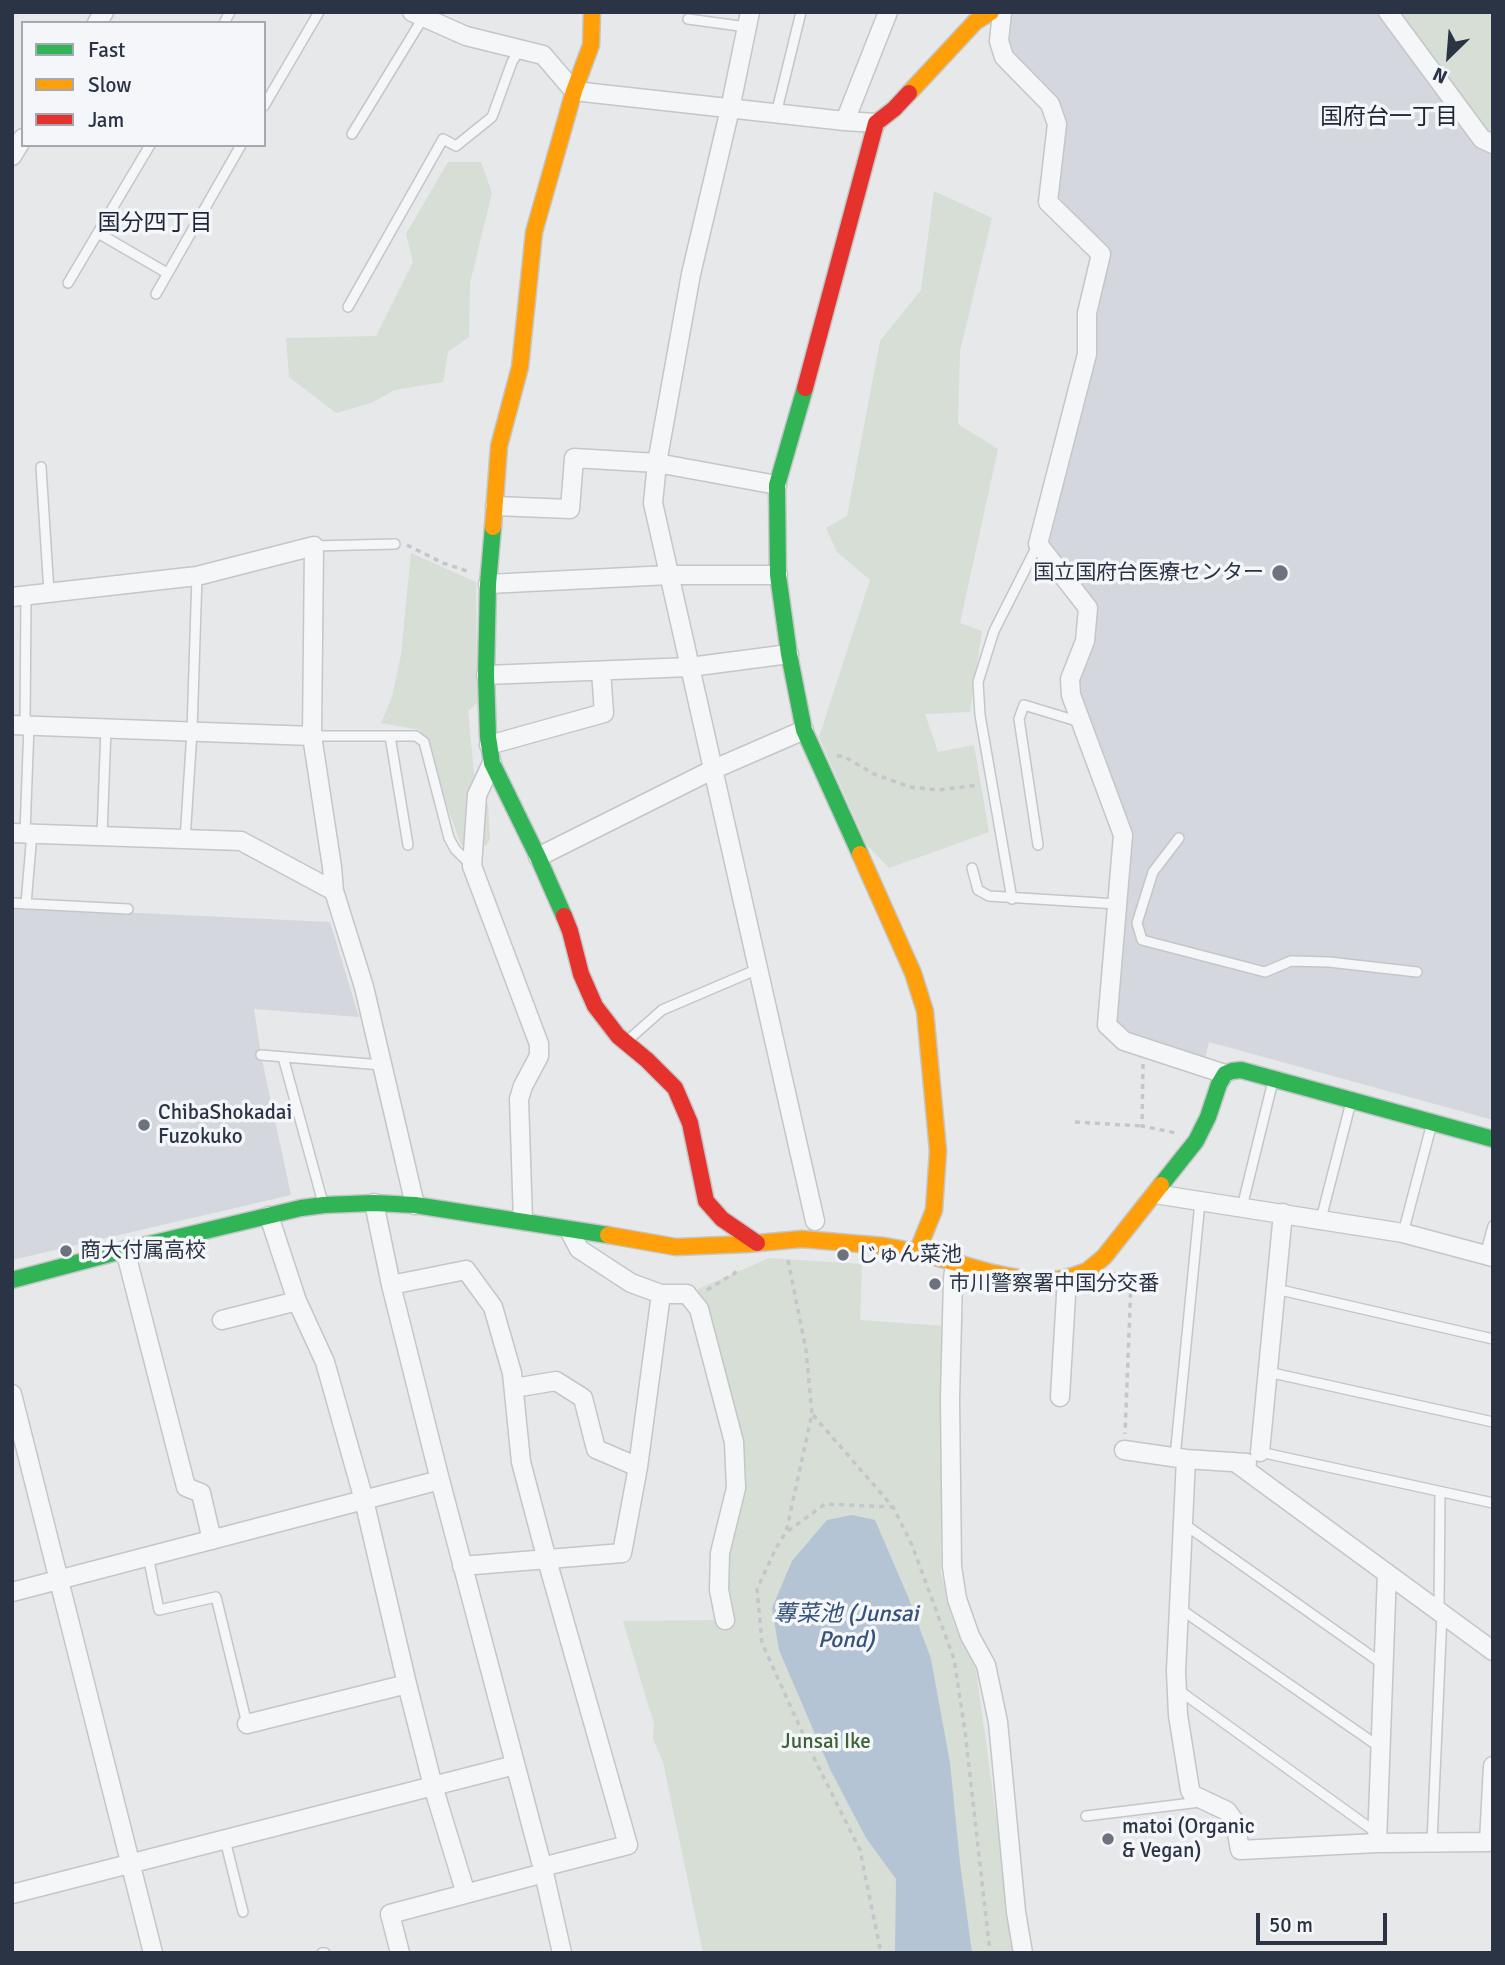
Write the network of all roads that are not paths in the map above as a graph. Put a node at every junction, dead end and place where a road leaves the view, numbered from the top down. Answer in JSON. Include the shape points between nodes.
{"nodes":[{"id":1,"x":319,"y":12,"type":"edge"},
{"id":2,"x":592,"y":12,"type":"edge"},
{"id":3,"x":801,"y":12,"type":"edge"},
{"id":4,"x":888,"y":12,"type":"edge"},
{"id":5,"x":991,"y":12,"type":"edge"},
{"id":6,"x":1002,"y":12,"type":"edge"},
{"id":7,"x":1388,"y":12,"type":"edge"},
{"id":8,"x":417,"y":15,"type":"edge"},
{"id":9,"x":688,"y":19,"type":"dead end"},
{"id":10,"x":748,"y":19,"type":"edge"},
{"id":11,"x":520,"y":49,"type":"junction"},
{"id":12,"x":573,"y":91,"type":"junction"},
{"id":13,"x":266,"y":103,"type":"edge"},
{"id":14,"x":730,"y":109,"type":"junction"},
{"id":15,"x":776,"y":114,"type":"junction"},
{"id":16,"x":845,"y":121,"type":"junction"},
{"id":17,"x":876,"y":123,"type":"junction"},
{"id":18,"x":352,"y":134,"type":"dead end"},
{"id":19,"x":1493,"y":144,"type":"edge"},
{"id":20,"x":149,"y":147,"type":"edge"},
{"id":21,"x":241,"y":147,"type":"edge"},
{"id":22,"x":98,"y":233,"type":"junction"},
{"id":23,"x":167,"y":273,"type":"junction"},
{"id":24,"x":68,"y":283,"type":"dead end"},
{"id":25,"x":156,"y":294,"type":"dead end"},
{"id":26,"x":348,"y":307,"type":"dead end"},
{"id":27,"x":657,"y":463,"type":"junction"},
{"id":28,"x":41,"y":467,"type":"dead end"},
{"id":29,"x":777,"y":485,"type":"junction"},
{"id":30,"x":495,"y":506,"type":"junction"},
{"id":31,"x":395,"y":544,"type":"road end"},
{"id":32,"x":1038,"y":544,"type":"junction"},
{"id":33,"x":314,"y":546,"type":"junction"},
{"id":34,"x":669,"y":575,"type":"junction"},
{"id":35,"x":778,"y":575,"type":"junction"},
{"id":36,"x":197,"y":576,"type":"junction"},
{"id":37,"x":488,"y":581,"type":"junction"},
{"id":38,"x":49,"y":593,"type":"junction"},
{"id":39,"x":19,"y":596,"type":"edge"},
{"id":40,"x":789,"y":654,"type":"junction"},
{"id":41,"x":690,"y":667,"type":"junction"},
{"id":42,"x":601,"y":671,"type":"junction"},
{"id":43,"x":486,"y":676,"type":"junction"},
{"id":44,"x":1080,"y":722,"type":"junction"},
{"id":45,"x":22,"y":725,"type":"edge"},
{"id":46,"x":106,"y":728,"type":"junction"},
{"id":47,"x":804,"y":730,"type":"junction"},
{"id":48,"x":192,"y":732,"type":"junction"},
{"id":49,"x":312,"y":736,"type":"junction"},
{"id":50,"x":390,"y":736,"type":"junction"},
{"id":51,"x":491,"y":754,"type":"junction"},
{"id":52,"x":712,"y":770,"type":"junction"},
{"id":53,"x":23,"y":833,"type":"edge"},
{"id":54,"x":102,"y":835,"type":"junction"},
{"id":55,"x":1179,"y":838,"type":"dead end"},
{"id":56,"x":185,"y":840,"type":"junction"},
{"id":57,"x":408,"y":845,"type":"dead end"},
{"id":58,"x":1038,"y":845,"type":"dead end"},
{"id":59,"x":538,"y":857,"type":"junction"},
{"id":60,"x":472,"y":866,"type":"junction"},
{"id":61,"x":972,"y":868,"type":"dead end"},
{"id":62,"x":334,"y":891,"type":"junction"},
{"id":63,"x":1012,"y":899,"type":"junction"},
{"id":64,"x":12,"y":903,"type":"edge"},
{"id":65,"x":26,"y":904,"type":"junction"},
{"id":66,"x":1117,"y":904,"type":"junction"},
{"id":67,"x":128,"y":909,"type":"dead end"},
{"id":68,"x":758,"y":969,"type":"junction"},
{"id":69,"x":1417,"y":972,"type":"dead end"},
{"id":70,"x":626,"y":1042,"type":"junction"},
{"id":71,"x":261,"y":1055,"type":"dead end"},
{"id":72,"x":283,"y":1057,"type":"junction"},
{"id":73,"x":382,"y":1065,"type":"junction"},
{"id":74,"x":1225,"y":1074,"type":"junction"},
{"id":75,"x":1273,"y":1079,"type":"junction"},
{"id":76,"x":1352,"y":1100,"type":"junction"},
{"id":77,"x":1432,"y":1122,"type":"junction"},
{"id":78,"x":1493,"y":1139,"type":"edge"},
{"id":79,"x":1155,"y":1194,"type":"junction"},
{"id":80,"x":1200,"y":1202,"type":"junction"},
{"id":81,"x":374,"y":1203,"type":"junction"},
{"id":82,"x":324,"y":1205,"type":"junction"},
{"id":83,"x":415,"y":1205,"type":"junction"},
{"id":84,"x":1242,"y":1207,"type":"junction"},
{"id":85,"x":1283,"y":1213,"type":"junction"},
{"id":86,"x":269,"y":1216,"type":"junction"},
{"id":87,"x":1321,"y":1219,"type":"junction"},
{"id":88,"x":523,"y":1221,"type":"junction"},
{"id":89,"x":815,"y":1221,"type":"dead end"},
{"id":90,"x":1493,"y":1226,"type":"edge"},
{"id":91,"x":569,"y":1230,"type":"junction"},
{"id":92,"x":1404,"y":1233,"type":"junction"},
{"id":93,"x":752,"y":1244,"type":"junction"},
{"id":94,"x":125,"y":1250,"type":"junction"},
{"id":95,"x":917,"y":1252,"type":"junction"},
{"id":96,"x":1489,"y":1256,"type":"edge"},
{"id":97,"x":955,"y":1263,"type":"junction"},
{"id":98,"x":1067,"y":1278,"type":"junction"},
{"id":99,"x":12,"y":1280,"type":"edge"},
{"id":100,"x":391,"y":1286,"type":"junction"},
{"id":101,"x":1276,"y":1289,"type":"junction"},
{"id":102,"x":661,"y":1294,"type":"junction"},
{"id":103,"x":297,"y":1301,"type":"junction"},
{"id":104,"x":222,"y":1320,"type":"dead end"},
{"id":105,"x":1493,"y":1339,"type":"edge"},
{"id":106,"x":1268,"y":1372,"type":"junction"},
{"id":107,"x":514,"y":1388,"type":"junction"},
{"id":108,"x":12,"y":1394,"type":"edge"},
{"id":109,"x":1060,"y":1396,"type":"dead end"},
{"id":110,"x":1493,"y":1422,"type":"edge"},
{"id":111,"x":1124,"y":1450,"type":"road end"},
{"id":112,"x":1262,"y":1452,"type":"junction"},
{"id":113,"x":1180,"y":1458,"type":"junction"},
{"id":114,"x":1235,"y":1462,"type":"junction"},
{"id":115,"x":638,"y":1467,"type":"junction"},
{"id":116,"x":440,"y":1480,"type":"junction"},
{"id":117,"x":1440,"y":1492,"type":"junction"},
{"id":118,"x":364,"y":1500,"type":"junction"},
{"id":119,"x":1493,"y":1503,"type":"edge"},
{"id":120,"x":1183,"y":1523,"type":"junction"},
{"id":121,"x":212,"y":1540,"type":"junction"},
{"id":122,"x":148,"y":1556,"type":"junction"},
{"id":123,"x":547,"y":1560,"type":"junction"},
{"id":124,"x":462,"y":1566,"type":"junction"},
{"id":125,"x":1387,"y":1573,"type":"junction"},
{"id":126,"x":59,"y":1579,"type":"junction"},
{"id":127,"x":12,"y":1591,"type":"edge"},
{"id":128,"x":1179,"y":1608,"type":"junction"},
{"id":129,"x":1441,"y":1613,"type":"junction"},
{"id":130,"x":725,"y":1619,"type":"dead end"},
{"id":131,"x":1493,"y":1651,"type":"edge"},
{"id":132,"x":1384,"y":1665,"type":"junction"},
{"id":133,"x":407,"y":1684,"type":"junction"},
{"id":134,"x":1177,"y":1689,"type":"junction"},
{"id":135,"x":247,"y":1724,"type":"joint"},
{"id":136,"x":1381,"y":1748,"type":"junction"},
{"id":137,"x":515,"y":1765,"type":"junction"},
{"id":138,"x":1493,"y":1766,"type":"edge"},
{"id":139,"x":433,"y":1786,"type":"junction"},
{"id":140,"x":1205,"y":1801,"type":"junction"},
{"id":141,"x":1086,"y":1816,"type":"dead end"},
{"id":142,"x":1377,"y":1838,"type":"junction"},
{"id":143,"x":225,"y":1840,"type":"junction"},
{"id":144,"x":1432,"y":1842,"type":"junction"},
{"id":145,"x":130,"y":1864,"type":"junction"},
{"id":146,"x":543,"y":1870,"type":"junction"},
{"id":147,"x":12,"y":1894,"type":"edge"},
{"id":148,"x":466,"y":1894,"type":"junction"},
{"id":149,"x":243,"y":1912,"type":"dead end"},
{"id":150,"x":153,"y":1953,"type":"edge"},
{"id":151,"x":400,"y":1953,"type":"edge"},
{"id":152,"x":562,"y":1953,"type":"edge"},
{"id":153,"x":1023,"y":1953,"type":"edge"}],
"edges":[{"from":1,"to":13,"type":"lane"},
{"from":2,"to":12,"type":"street","via":[[591,45]]},
{"from":3,"to":15,"type":"lane"},
{"from":4,"to":16,"type":"street"},
{"from":5,"to":17,"type":"street","via":[[975,22]]},
{"from":6,"to":32,"type":"street","via":[[999,41],[1004,57],[1049,104],[1057,124],[1048,202],[1101,254],[1087,313],[1087,355]]},
{"from":7,"to":19,"type":"street","via":[[1482,139]]},
{"from":8,"to":11,"type":"street","via":[[466,36]]},
{"from":8,"to":18,"type":"lane"},
{"from":9,"to":10,"type":"lane"},
{"from":10,"to":14,"type":"street"},
{"from":11,"to":12,"type":"street","via":[[543,55]]},
{"from":11,"to":26,"type":"lane","via":[[492,117],[457,146],[443,139]]},
{"from":12,"to":14,"type":"street"},
{"from":12,"to":30,"type":"street","via":[[534,232],[520,367],[499,446]]},
{"from":14,"to":15,"type":"street"},
{"from":14,"to":27,"type":"street","via":[[691,274]]},
{"from":15,"to":16,"type":"street"},
{"from":16,"to":17,"type":"street"},
{"from":17,"to":29,"type":"street"},
{"from":20,"to":22,"type":"lane"},
{"from":21,"to":23,"type":"lane"},
{"from":22,"to":23,"type":"lane"},
{"from":22,"to":24,"type":"lane"},
{"from":23,"to":25,"type":"lane"},
{"from":27,"to":29,"type":"street"},
{"from":27,"to":30,"type":"street","via":[[574,457],[570,509]]},
{"from":27,"to":34,"type":"street","via":[[653,503]]},
{"from":28,"to":38,"type":"lane"},
{"from":29,"to":35,"type":"street"},
{"from":30,"to":37,"type":"street"},
{"from":31,"to":33,"type":"lane"},
{"from":32,"to":44,"type":"street","via":[[1088,608],[1085,641],[1070,679]]},
{"from":32,"to":63,"type":"lane","via":[[994,631],[978,682]]},
{"from":33,"to":36,"type":"street"},
{"from":33,"to":49,"type":"street"},
{"from":34,"to":35,"type":"street"},
{"from":34,"to":37,"type":"street"},
{"from":34,"to":41,"type":"street"},
{"from":35,"to":40,"type":"street"},
{"from":36,"to":38,"type":"street"},
{"from":36,"to":48,"type":"lane"},
{"from":37,"to":43,"type":"street"},
{"from":38,"to":39,"type":"street"},
{"from":39,"to":45,"type":"lane"},
{"from":40,"to":41,"type":"street"},
{"from":40,"to":47,"type":"street"},
{"from":41,"to":42,"type":"street"},
{"from":41,"to":52,"type":"street"},
{"from":42,"to":43,"type":"street"},
{"from":42,"to":51,"type":"street","via":[[604,713]]},
{"from":43,"to":51,"type":"street"},
{"from":44,"to":58,"type":"lane","via":[[1024,705],[1019,719]]},
{"from":44,"to":66,"type":"street","via":[[1124,835]]},
{"from":45,"to":46,"type":"street"},
{"from":45,"to":53,"type":"lane"},
{"from":46,"to":48,"type":"street"},
{"from":46,"to":54,"type":"lane"},
{"from":47,"to":52,"type":"street"},
{"from":47,"to":95,"type":"street","via":[[913,973],[925,1012],[938,1151],[934,1210]]},
{"from":48,"to":49,"type":"street"},
{"from":48,"to":56,"type":"lane"},
{"from":49,"to":50,"type":"lane"},
{"from":49,"to":62,"type":"street"},
{"from":50,"to":57,"type":"lane"},
{"from":50,"to":60,"type":"lane","via":[[416,736],[424,742],[449,838]]},
{"from":51,"to":59,"type":"street"},
{"from":51,"to":60,"type":"street","via":[[477,795]]},
{"from":52,"to":59,"type":"street"},
{"from":52,"to":68,"type":"street"},
{"from":53,"to":54,"type":"street"},
{"from":53,"to":65,"type":"lane"},
{"from":54,"to":56,"type":"street"},
{"from":55,"to":69,"type":"lane","via":[[1153,872],[1137,923],[1142,940],[1265,972],[1291,961]]},
{"from":56,"to":62,"type":"street","via":[[241,841]]},
{"from":59,"to":70,"type":"street","via":[[595,1006]]},
{"from":60,"to":88,"type":"street","via":[[539,1044],[539,1056],[519,1099]]},
{"from":61,"to":63,"type":"lane","via":[[978,890]]},
{"from":62,"to":73,"type":"street"},
{"from":63,"to":66,"type":"lane"},
{"from":64,"to":65,"type":"lane"},
{"from":65,"to":67,"type":"lane"},
{"from":66,"to":74,"type":"street","via":[[1107,1025],[1124,1041]]},
{"from":68,"to":70,"type":"lane","via":[[662,1010]]},
{"from":68,"to":89,"type":"street"},
{"from":70,"to":93,"type":"street","via":[[675,1088],[690,1124],[706,1201]]},
{"from":71,"to":72,"type":"lane"},
{"from":72,"to":73,"type":"lane"},
{"from":72,"to":82,"type":"lane"},
{"from":73,"to":83,"type":"street"},
{"from":74,"to":75,"type":"street","via":[[1241,1070]]},
{"from":74,"to":79,"type":"street","via":[[1196,1141]]},
{"from":75,"to":76,"type":"street"},
{"from":75,"to":84,"type":"lane"},
{"from":76,"to":77,"type":"street"},
{"from":76,"to":87,"type":"lane"},
{"from":77,"to":78,"type":"street"},
{"from":77,"to":92,"type":"lane"},
{"from":79,"to":80,"type":"street"},
{"from":79,"to":98,"type":"street","via":[[1097,1263]]},
{"from":80,"to":84,"type":"street"},
{"from":80,"to":113,"type":"lane"},
{"from":81,"to":82,"type":"street"},
{"from":81,"to":83,"type":"street"},
{"from":81,"to":100,"type":"street"},
{"from":82,"to":86,"type":"street"},
{"from":83,"to":88,"type":"street"},
{"from":84,"to":85,"type":"street"},
{"from":85,"to":87,"type":"street"},
{"from":85,"to":101,"type":"street"},
{"from":86,"to":94,"type":"street"},
{"from":86,"to":103,"type":"street"},
{"from":87,"to":92,"type":"street"},
{"from":88,"to":91,"type":"street"},
{"from":90,"to":96,"type":"lane"},
{"from":91,"to":93,"type":"street","via":[[676,1247]]},
{"from":91,"to":102,"type":"street","via":[[579,1250],[631,1283]]},
{"from":92,"to":96,"type":"street"},
{"from":93,"to":95,"type":"street","via":[[818,1239]]},
{"from":94,"to":99,"type":"street"},
{"from":94,"to":121,"type":"street","via":[[186,1487],[201,1493]]},
{"from":95,"to":97,"type":"street"},
{"from":97,"to":98,"type":"street","via":[[1028,1280]]},
{"from":97,"to":153,"type":"street","via":[[950,1399],[952,1567],[957,1599],[986,1665],[998,1722]]},
{"from":98,"to":109,"type":"street"},
{"from":100,"to":107,"type":"street","via":[[466,1270],[493,1307]]},
{"from":100,"to":116,"type":"street"},
{"from":101,"to":105,"type":"lane"},
{"from":101,"to":106,"type":"street"},
{"from":102,"to":115,"type":"street"},
{"from":102,"to":130,"type":"street","via":[[687,1294],[699,1309],[734,1442],[736,1488],[720,1553],[719,1590]]},
{"from":103,"to":104,"type":"street"},
{"from":103,"to":118,"type":"street","via":[[325,1362]]},
{"from":106,"to":110,"type":"lane"},
{"from":106,"to":112,"type":"street"},
{"from":107,"to":115,"type":"street","via":[[556,1381],[583,1398],[596,1449]]},
{"from":107,"to":123,"type":"street","via":[[521,1462]]},
{"from":108,"to":126,"type":"street"},
{"from":111,"to":113,"type":"street"},
{"from":112,"to":114,"type":"street","via":[[1254,1463]]},
{"from":112,"to":117,"type":"lane"},
{"from":113,"to":114,"type":"street"},
{"from":113,"to":120,"type":"street"},
{"from":114,"to":125,"type":"street"},
{"from":115,"to":123,"type":"street","via":[[622,1553]]},
{"from":116,"to":118,"type":"street"},
{"from":116,"to":124,"type":"street"},
{"from":117,"to":119,"type":"lane"},
{"from":117,"to":129,"type":"lane"},
{"from":118,"to":121,"type":"street"},
{"from":118,"to":133,"type":"street"},
{"from":120,"to":128,"type":"street"},
{"from":120,"to":132,"type":"lane"},
{"from":121,"to":122,"type":"street"},
{"from":122,"to":126,"type":"street"},
{"from":122,"to":135,"type":"lane","via":[[159,1610],[216,1597]]},
{"from":123,"to":124,"type":"street"},
{"from":123,"to":146,"type":"street","via":[[628,1845]]},
{"from":124,"to":137,"type":"street"},
{"from":125,"to":129,"type":"street"},
{"from":125,"to":132,"type":"street"},
{"from":126,"to":127,"type":"street"},
{"from":126,"to":145,"type":"street"},
{"from":128,"to":134,"type":"street"},
{"from":128,"to":136,"type":"lane"},
{"from":129,"to":131,"type":"street"},
{"from":129,"to":144,"type":"lane"},
{"from":132,"to":136,"type":"street"},
{"from":133,"to":135,"type":"street"},
{"from":133,"to":139,"type":"street"},
{"from":134,"to":140,"type":"street","via":[[1190,1790]]},
{"from":134,"to":142,"type":"lane"},
{"from":136,"to":142,"type":"street"},
{"from":137,"to":139,"type":"street"},
{"from":137,"to":146,"type":"street"},
{"from":138,"to":144,"type":"street","via":[[1489,1842]]},
{"from":139,"to":143,"type":"street"},
{"from":139,"to":148,"type":"street"},
{"from":140,"to":141,"type":"lane"},
{"from":140,"to":142,"type":"street","via":[[1227,1811],[1235,1822],[1240,1850]]},
{"from":142,"to":144,"type":"street"},
{"from":143,"to":145,"type":"street"},
{"from":143,"to":149,"type":"lane"},
{"from":145,"to":147,"type":"street"},
{"from":145,"to":150,"type":"street"},
{"from":146,"to":148,"type":"street"},
{"from":146,"to":152,"type":"street"},
{"from":148,"to":151,"type":"street","via":[[390,1914]]}]}
